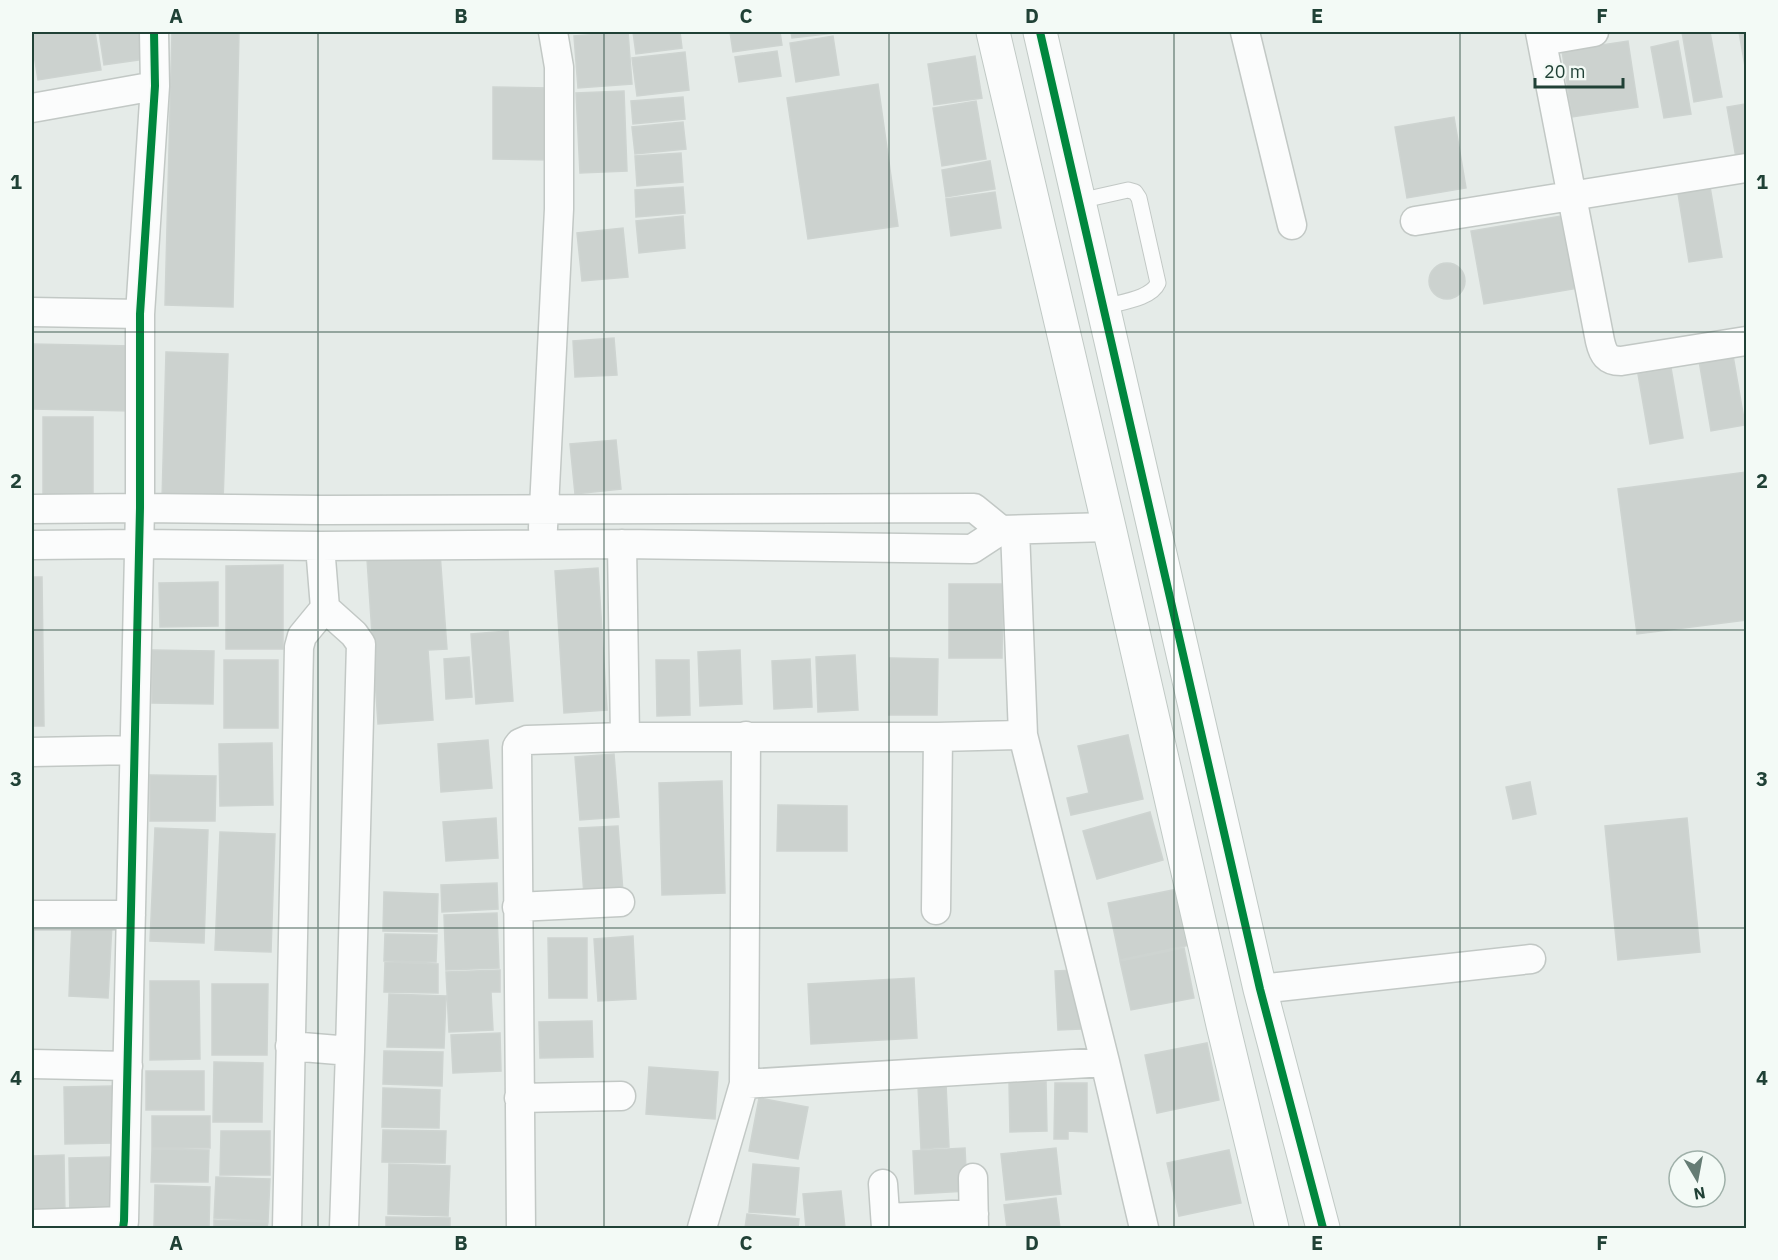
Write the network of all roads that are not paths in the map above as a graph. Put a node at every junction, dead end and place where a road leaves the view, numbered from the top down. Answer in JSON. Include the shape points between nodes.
{"nodes":[{"id":1,"x":154,"y":32,"type":"edge"},
{"id":2,"x":553,"y":32,"type":"edge"},
{"id":3,"x":993,"y":32,"type":"edge"},
{"id":4,"x":1040,"y":32,"type":"edge"},
{"id":5,"x":1245,"y":32,"type":"edge"},
{"id":6,"x":1594,"y":32,"type":"edge"},
{"id":7,"x":1541,"y":36,"type":"edge"},
{"id":8,"x":155,"y":86,"type":"junction"},
{"id":9,"x":32,"y":108,"type":"edge"},
{"id":10,"x":1746,"y":168,"type":"edge"},
{"id":11,"x":1572,"y":196,"type":"junction"},
{"id":12,"x":1079,"y":201,"type":"junction"},
{"id":13,"x":1415,"y":221,"type":"dead end"},
{"id":14,"x":1292,"y":225,"type":"dead end"},
{"id":15,"x":1104,"y":307,"type":"junction"},
{"id":16,"x":32,"y":312,"type":"edge"},
{"id":17,"x":140,"y":314,"type":"junction"},
{"id":18,"x":1746,"y":341,"type":"edge"},
{"id":19,"x":140,"y":508,"type":"junction"},
{"id":20,"x":32,"y":509,"type":"edge"},
{"id":21,"x":544,"y":509,"type":"junction"},
{"id":22,"x":1109,"y":527,"type":"junction"},
{"id":23,"x":1008,"y":530,"type":"junction"},
{"id":24,"x":138,"y":544,"type":"junction"},
{"id":25,"x":622,"y":544,"type":"junction"},
{"id":26,"x":32,"y":545,"type":"edge"},
{"id":27,"x":542,"y":545,"type":"junction"},
{"id":28,"x":320,"y":546,"type":"junction"},
{"id":29,"x":325,"y":608,"type":"junction"},
{"id":30,"x":1023,"y":735,"type":"junction"},
{"id":31,"x":746,"y":736,"type":"junction"},
{"id":32,"x":626,"y":737,"type":"junction"},
{"id":33,"x":938,"y":737,"type":"junction"},
{"id":34,"x":134,"y":750,"type":"junction"},
{"id":35,"x":32,"y":752,"type":"edge"},
{"id":36,"x":620,"y":902,"type":"dead end"},
{"id":37,"x":517,"y":907,"type":"junction"},
{"id":38,"x":936,"y":910,"type":"dead end"},
{"id":39,"x":32,"y":915,"type":"edge"},
{"id":40,"x":131,"y":915,"type":"junction"},
{"id":41,"x":1531,"y":959,"type":"dead end"},
{"id":42,"x":1260,"y":989,"type":"junction"},
{"id":43,"x":290,"y":1046,"type":"junction"},
{"id":44,"x":350,"y":1051,"type":"junction"},
{"id":45,"x":1105,"y":1062,"type":"junction"},
{"id":46,"x":32,"y":1064,"type":"edge"},
{"id":47,"x":128,"y":1066,"type":"junction"},
{"id":48,"x":744,"y":1084,"type":"junction"},
{"id":49,"x":621,"y":1096,"type":"dead end"},
{"id":50,"x":519,"y":1098,"type":"junction"},
{"id":51,"x":973,"y":1178,"type":"dead end"},
{"id":52,"x":883,"y":1184,"type":"dead end"},
{"id":53,"x":974,"y":1221,"type":"edge"},
{"id":54,"x":886,"y":1223,"type":"edge"},
{"id":55,"x":32,"y":1224,"type":"edge"},
{"id":56,"x":124,"y":1225,"type":"edge"},
{"id":57,"x":287,"y":1228,"type":"edge"},
{"id":58,"x":344,"y":1228,"type":"edge"},
{"id":59,"x":521,"y":1228,"type":"edge"},
{"id":60,"x":702,"y":1228,"type":"edge"},
{"id":61,"x":1144,"y":1228,"type":"edge"},
{"id":62,"x":1272,"y":1228,"type":"edge"},
{"id":63,"x":1323,"y":1228,"type":"edge"}],
"edges":[{"from":1,"to":8,"type":"street"},
{"from":2,"to":21,"type":"street","via":[[559,67],[559,209]]},
{"from":3,"to":22,"type":"street"},
{"from":4,"to":12,"type":"street"},
{"from":5,"to":14,"type":"street"},
{"from":6,"to":7,"type":"street"},
{"from":7,"to":11,"type":"street"},
{"from":8,"to":9,"type":"street"},
{"from":8,"to":17,"type":"street"},
{"from":10,"to":11,"type":"street"},
{"from":11,"to":13,"type":"street"},
{"from":11,"to":18,"type":"street","via":[[1602,351],[1607,357],[1621,361]]},
{"from":12,"to":15,"type":"street"},
{"from":12,"to":15,"type":"lane","via":[[1128,190],[1139,198],[1158,283],[1148,294]]},
{"from":15,"to":42,"type":"street"},
{"from":16,"to":17,"type":"street"},
{"from":17,"to":19,"type":"street"},
{"from":19,"to":20,"type":"street"},
{"from":19,"to":21,"type":"street"},
{"from":19,"to":24,"type":"street"},
{"from":21,"to":23,"type":"street","via":[[974,508]]},
{"from":21,"to":27,"type":"street"},
{"from":22,"to":23,"type":"street"},
{"from":22,"to":62,"type":"street"},
{"from":23,"to":25,"type":"street","via":[[972,549]]},
{"from":23,"to":30,"type":"street"},
{"from":24,"to":26,"type":"street"},
{"from":24,"to":28,"type":"street"},
{"from":24,"to":34,"type":"street"},
{"from":25,"to":27,"type":"street"},
{"from":25,"to":32,"type":"street"},
{"from":27,"to":28,"type":"street"},
{"from":28,"to":29,"type":"street"},
{"from":29,"to":43,"type":"street","via":[[302,636],[299,647]]},
{"from":29,"to":44,"type":"street","via":[[361,644]]},
{"from":30,"to":33,"type":"street"},
{"from":30,"to":45,"type":"street"},
{"from":31,"to":32,"type":"street"},
{"from":31,"to":33,"type":"street"},
{"from":31,"to":48,"type":"street"},
{"from":32,"to":37,"type":"street","via":[[520,743]]},
{"from":33,"to":38,"type":"street"},
{"from":34,"to":35,"type":"street"},
{"from":34,"to":40,"type":"street"},
{"from":36,"to":37,"type":"street"},
{"from":37,"to":50,"type":"street"},
{"from":39,"to":40,"type":"street"},
{"from":40,"to":47,"type":"street"},
{"from":41,"to":42,"type":"street"},
{"from":42,"to":63,"type":"street"},
{"from":43,"to":44,"type":"street"},
{"from":43,"to":57,"type":"street"},
{"from":44,"to":58,"type":"street"},
{"from":45,"to":48,"type":"street"},
{"from":45,"to":61,"type":"street"},
{"from":46,"to":47,"type":"street"},
{"from":47,"to":56,"type":"street"},
{"from":48,"to":60,"type":"street"},
{"from":49,"to":50,"type":"street"},
{"from":50,"to":59,"type":"street"},
{"from":51,"to":53,"type":"street"},
{"from":52,"to":54,"type":"street"},
{"from":53,"to":54,"type":"street"},
{"from":55,"to":56,"type":"street"}]}
